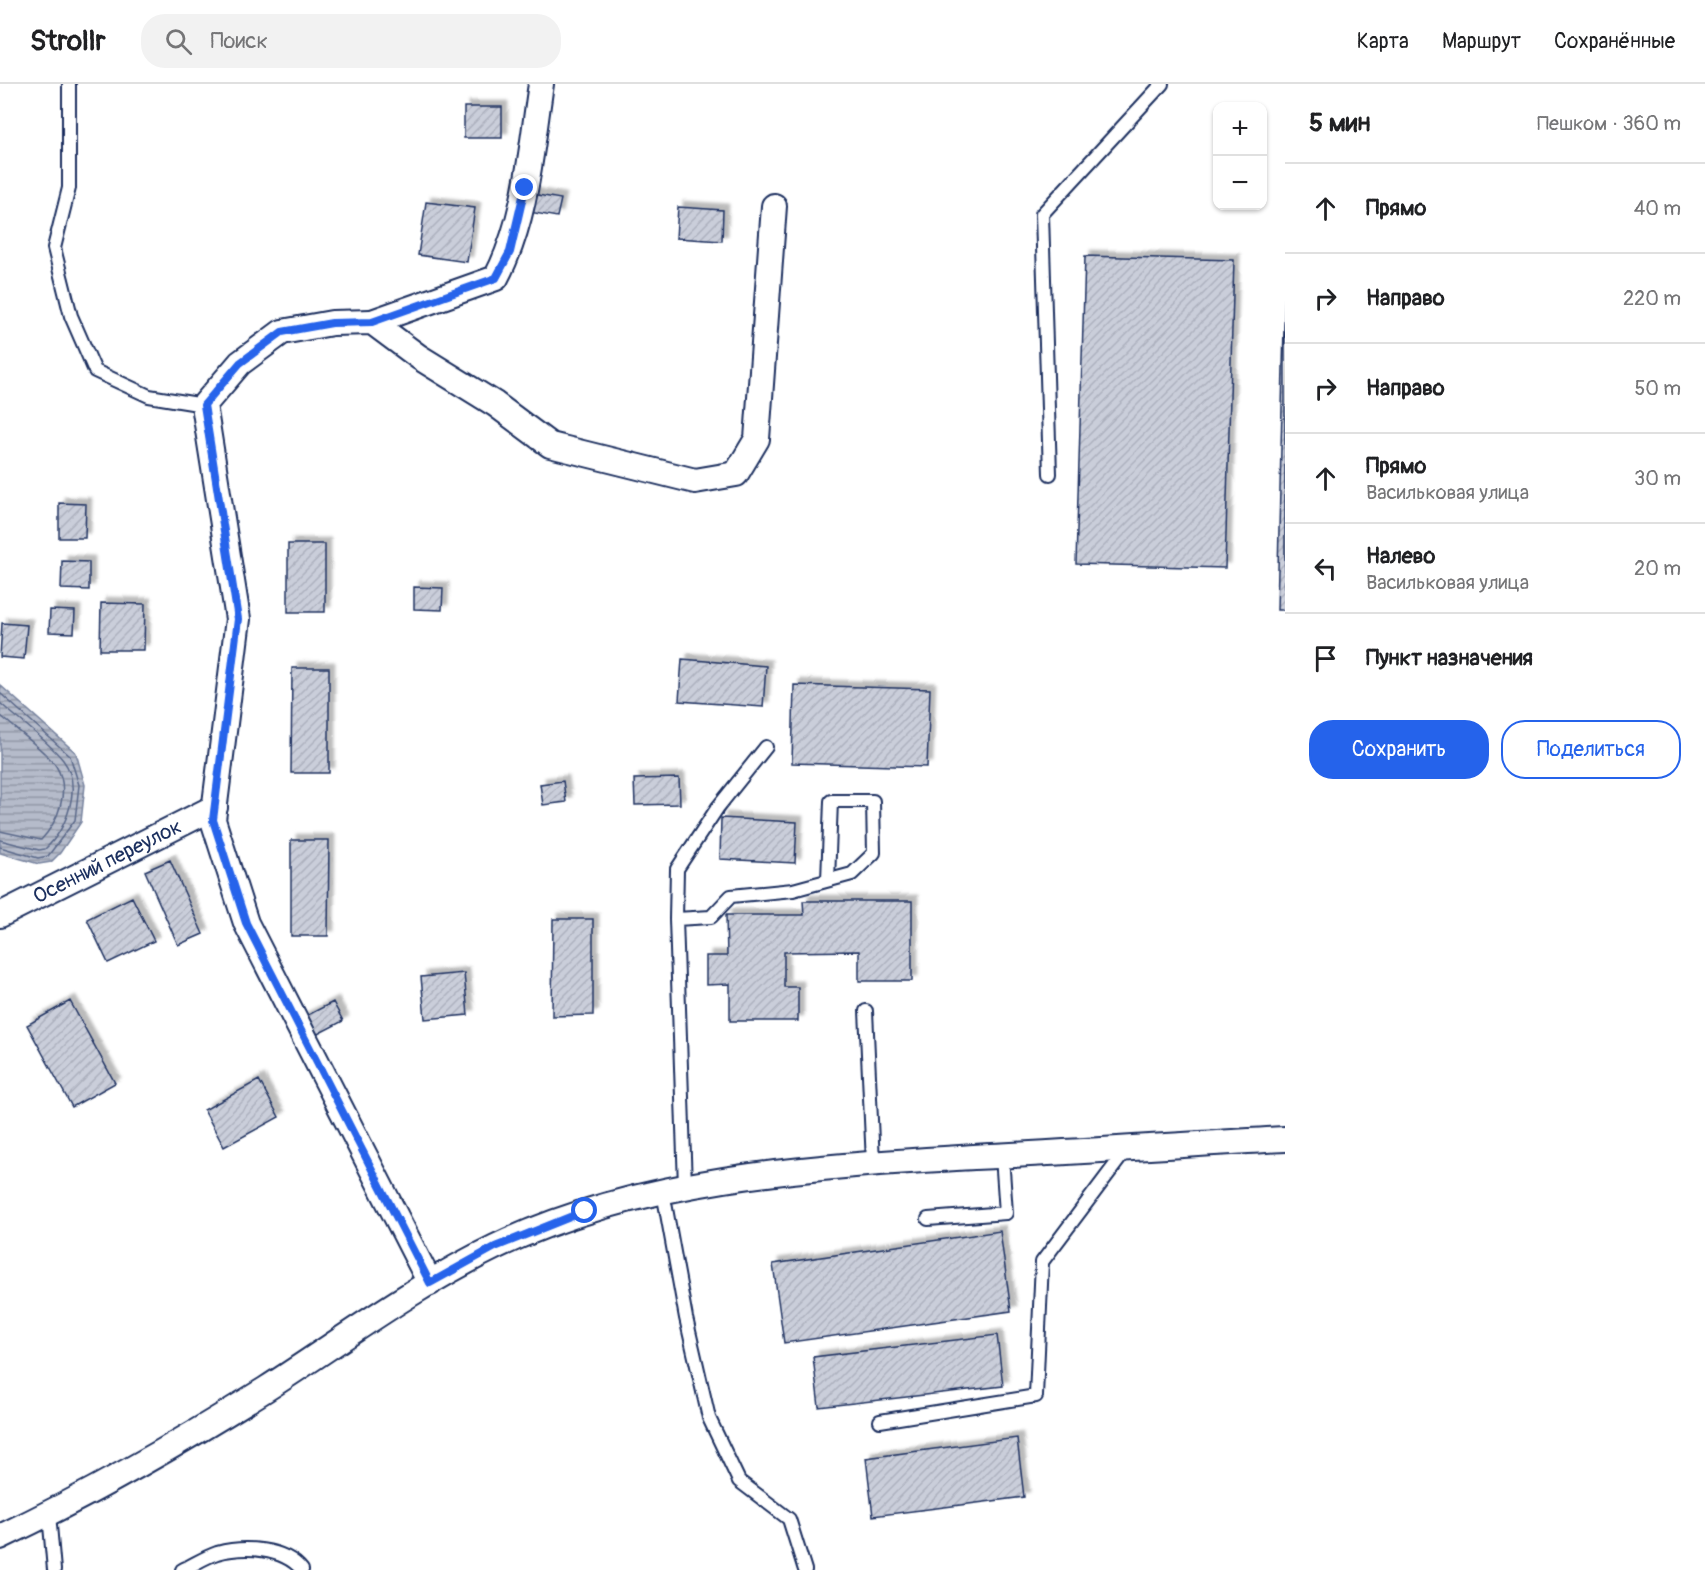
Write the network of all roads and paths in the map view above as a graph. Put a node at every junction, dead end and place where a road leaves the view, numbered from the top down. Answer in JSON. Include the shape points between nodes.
{"nodes":[{"id":1,"x":69,"y":84,"type":"edge"},
{"id":2,"x":541,"y":84,"type":"edge"},
{"id":3,"x":1162,"y":84,"type":"edge"},
{"id":4,"x":774,"y":206,"type":"dead end"},
{"id":5,"x":372,"y":322,"type":"junction"},
{"id":6,"x":204,"y":405,"type":"junction"},
{"id":7,"x":1050,"y":474,"type":"dead end"},
{"id":8,"x":766,"y":747,"type":"dead end"},
{"id":9,"x":215,"y":807,"type":"junction"},
{"id":10,"x":828,"y":880,"type":"junction"},
{"id":11,"x":0,"y":915,"type":"edge"},
{"id":12,"x":676,"y":919,"type":"junction"},
{"id":13,"x":866,"y":1011,"type":"dead end"},
{"id":14,"x":1285,"y":1140,"type":"edge"},
{"id":15,"x":1128,"y":1148,"type":"junction"},
{"id":16,"x":1002,"y":1156,"type":"junction"},
{"id":17,"x":873,"y":1163,"type":"junction"},
{"id":18,"x":674,"y":1189,"type":"junction"},
{"id":19,"x":928,"y":1219,"type":"dead end"},
{"id":20,"x":430,"y":1283,"type":"junction"},
{"id":21,"x":880,"y":1421,"type":"dead end"},
{"id":22,"x":49,"y":1514,"type":"junction"},
{"id":23,"x":0,"y":1537,"type":"edge"},
{"id":24,"x":54,"y":1570,"type":"edge"},
{"id":25,"x":182,"y":1570,"type":"edge"},
{"id":26,"x":302,"y":1570,"type":"edge"},
{"id":27,"x":805,"y":1570,"type":"edge"}],
"edges":[{"from":1,"to":6,"type":"lane","via":[[69,188],[54,248],[71,315],[95,370],[149,396]]},
{"from":2,"to":5,"type":"street","via":[[525,188],[510,252],[496,278]]},
{"from":3,"to":7,"type":"lane","via":[[1042,214]]},
{"from":4,"to":5,"type":"street","via":[[757,439],[736,474],[695,481],[550,445]]},
{"from":5,"to":6,"type":"street","via":[[332,323],[282,332],[240,363]]},
{"from":6,"to":9,"type":"street","via":[[238,619]]},
{"from":8,"to":12,"type":"lane","via":[[718,807],[677,869]]},
{"from":9,"to":11,"type":"street","name":"Осенний переулок"},
{"from":9,"to":20,"type":"street","via":[[213,820],[246,923]]},
{"from":10,"to":10,"type":"lane","via":[[852,874],[874,853],[873,801],[831,801]]},
{"from":10,"to":12,"type":"lane","via":[[793,890],[731,896],[711,918]]},
{"from":12,"to":18,"type":"lane"},
{"from":13,"to":17,"type":"lane"},
{"from":14,"to":15,"type":"street"},
{"from":15,"to":16,"type":"street"},
{"from":15,"to":21,"type":"lane","via":[[1042,1262],[1036,1396]]},
{"from":16,"to":17,"type":"street"},
{"from":16,"to":19,"type":"lane","via":[[1006,1213]]},
{"from":17,"to":18,"type":"street","via":[[701,1182]]},
{"from":18,"to":20,"type":"street","via":[[585,1211],[495,1247]]},
{"from":18,"to":27,"type":"lane","via":[[686,1318],[709,1418],[739,1482],[789,1519]]},
{"from":20,"to":22,"type":"street","via":[[263,1391]]},
{"from":22,"to":23,"type":"street"},
{"from":22,"to":24,"type":"lane"},
{"from":25,"to":26,"type":"lane","via":[[217,1553],[248,1549],[271,1551]]}]}
